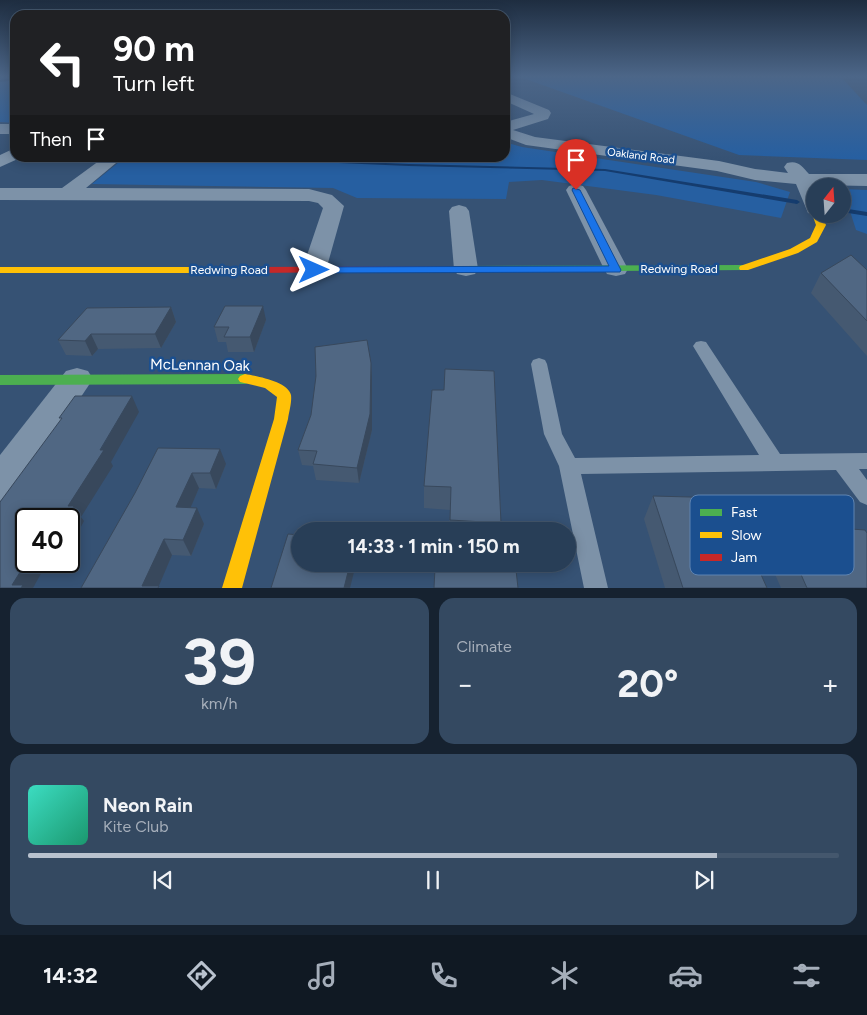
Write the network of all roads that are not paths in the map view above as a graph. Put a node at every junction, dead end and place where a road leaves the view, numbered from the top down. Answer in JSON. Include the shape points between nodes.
{"nodes":[{"id":1,"x":524,"y":104,"type":"edge"},
{"id":2,"x":510,"y":126,"type":"edge"},
{"id":3,"x":510,"y":134,"type":"edge"},
{"id":4,"x":107,"y":162,"type":"edge"},
{"id":5,"x":867,"y":168,"type":"edge"},
{"id":6,"x":797,"y":172,"type":"junction"},
{"id":7,"x":867,"y":180,"type":"edge"},
{"id":8,"x":576,"y":190,"type":"dead end"},
{"id":9,"x":806,"y":190,"type":"edge"},
{"id":10,"x":0,"y":194,"type":"edge"},
{"id":11,"x":67,"y":194,"type":"junction"},
{"id":12,"x":459,"y":211,"type":"dead end"},
{"id":13,"x":820,"y":223,"type":"edge"},
{"id":14,"x":466,"y":269,"type":"junction"},
{"id":15,"x":0,"y":270,"type":"edge"},
{"id":16,"x":314,"y":270,"type":"junction"},
{"id":17,"x":616,"y":270,"type":"junction"},
{"id":18,"x":701,"y":346,"type":"dead end"},
{"id":19,"x":539,"y":364,"type":"dead end"},
{"id":20,"x":77,"y":379,"type":"junction"},
{"id":21,"x":0,"y":380,"type":"edge"},
{"id":22,"x":841,"y":461,"type":"junction"},
{"id":23,"x":867,"y":461,"type":"edge"},
{"id":24,"x":774,"y":462,"type":"junction"},
{"id":25,"x":569,"y":466,"type":"junction"},
{"id":26,"x":0,"y":484,"type":"edge"},
{"id":27,"x":867,"y":496,"type":"edge"},
{"id":28,"x":232,"y":588,"type":"edge"},
{"id":29,"x":596,"y":588,"type":"edge"}],
"edges":[{"from":1,"to":2,"type":"street","via":[[544,113],[543,116]]},
{"from":3,"to":6,"type":"street","name":"Oakland Road","via":[[532,142],[719,166],[740,174]]},
{"from":4,"to":11,"type":"street"},
{"from":5,"to":6,"type":"street","name":"Oakland Road"},
{"from":6,"to":7,"type":"street","name":"Oakland Road"},
{"from":6,"to":9,"type":"street"},
{"from":8,"to":17,"type":"street"},
{"from":10,"to":11,"type":"street"},
{"from":11,"to":16,"type":"street","via":[[309,195],[325,198],[334,206]]},
{"from":12,"to":14,"type":"street"},
{"from":13,"to":17,"type":"street","name":"Redwing Road","via":[[814,240],[794,251],[740,269]]},
{"from":14,"to":16,"type":"street","name":"Redwing Road"},
{"from":14,"to":17,"type":"street","name":"Redwing Road"},
{"from":15,"to":16,"type":"street","name":"Redwing Road"},
{"from":18,"to":24,"type":"lane"},
{"from":19,"to":25,"type":"lane","via":[[552,434]]},
{"from":20,"to":21,"type":"street","name":"McLennan Oak"},
{"from":20,"to":26,"type":"street"},
{"from":20,"to":28,"type":"street","name":"McLennan Oak","via":[[250,379],[271,383],[280,389],[284,395],[281,419]]},
{"from":22,"to":23,"type":"lane"},
{"from":22,"to":24,"type":"lane"},
{"from":22,"to":27,"type":"lane"},
{"from":24,"to":25,"type":"lane"},
{"from":25,"to":29,"type":"lane"}]}
